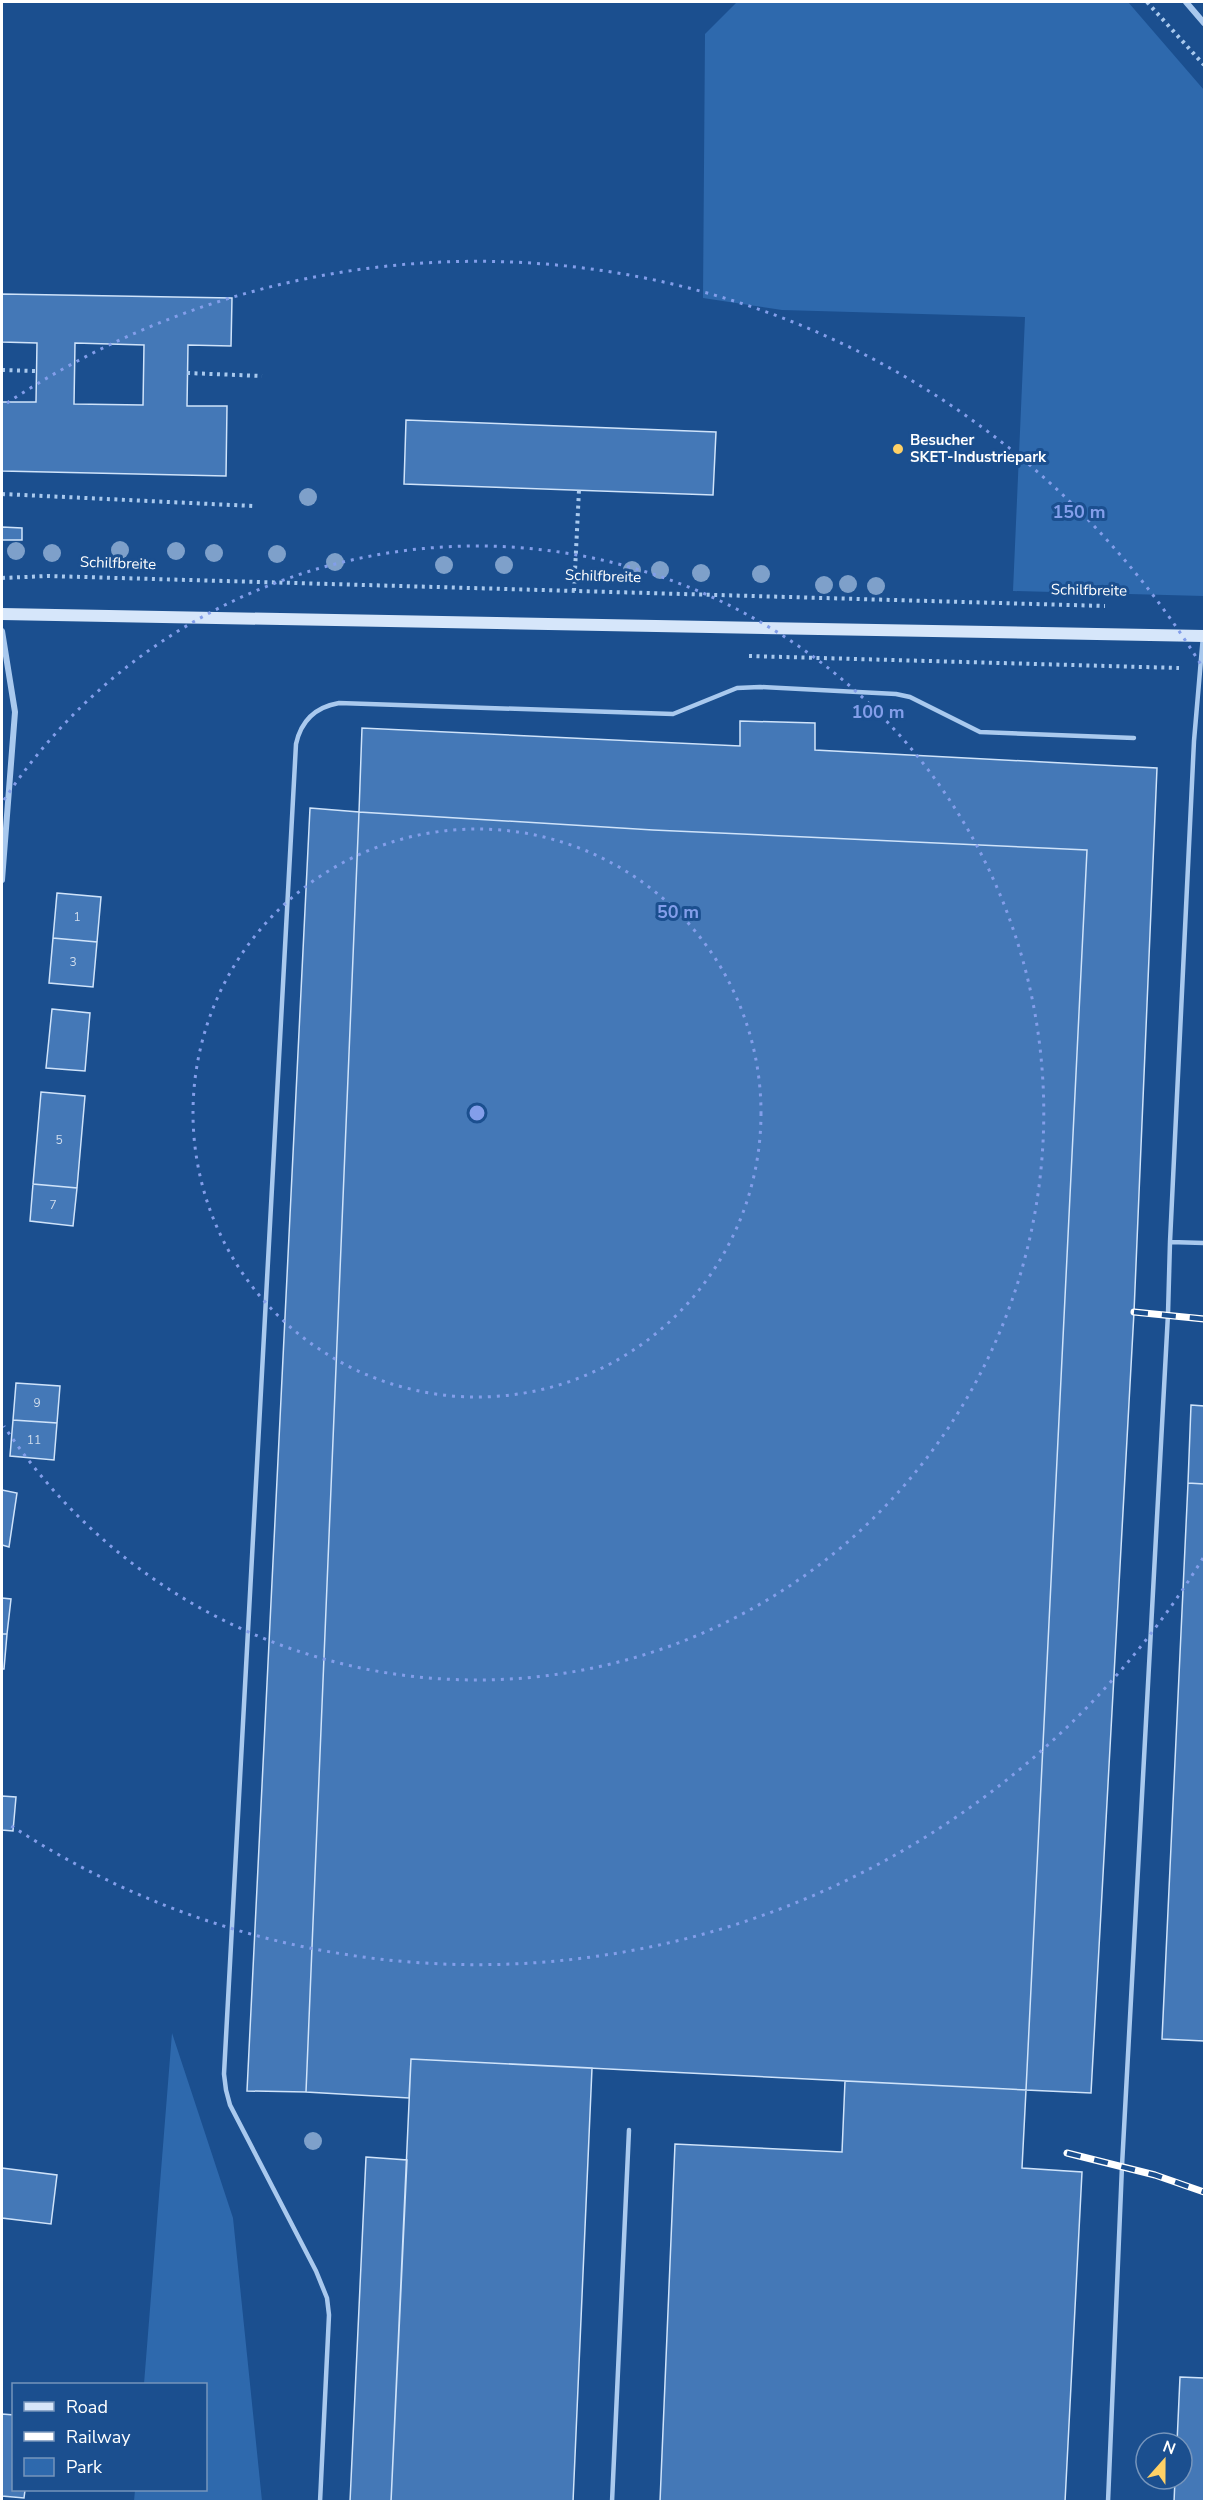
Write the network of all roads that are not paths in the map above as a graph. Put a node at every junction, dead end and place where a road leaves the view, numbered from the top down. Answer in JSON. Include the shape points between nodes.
{"nodes":[{"id":1,"x":1186,"y":2,"type":"edge"},
{"id":2,"x":1204,"y":23,"type":"edge"},
{"id":3,"x":2,"y":614,"type":"edge"},
{"id":4,"x":2,"y":631,"type":"edge"},
{"id":5,"x":1204,"y":636,"type":"edge"},
{"id":6,"x":1134,"y":738,"type":"dead end"},
{"id":7,"x":2,"y":880,"type":"edge"},
{"id":8,"x":1170,"y":1242,"type":"junction"},
{"id":9,"x":1204,"y":1243,"type":"edge"},
{"id":10,"x":629,"y":2130,"type":"dead end"},
{"id":11,"x":321,"y":2502,"type":"edge"},
{"id":12,"x":612,"y":2502,"type":"edge"},
{"id":13,"x":1108,"y":2502,"type":"edge"}],
"edges":[{"from":1,"to":2,"type":"street"},
{"from":3,"to":5,"type":"main road"},
{"from":4,"to":7,"type":"street","via":[[15,712]]},
{"from":5,"to":8,"type":"lane","via":[[1194,741]]},
{"from":6,"to":11,"type":"lane","via":[[980,732],[903,695],[760,687],[729,690],[673,714],[339,703],[313,714],[301,729],[296,744],[224,2074],[230,2105],[327,2298]]},
{"from":8,"to":9,"type":"lane"},
{"from":8,"to":13,"type":"lane"},
{"from":10,"to":12,"type":"lane"}]}
